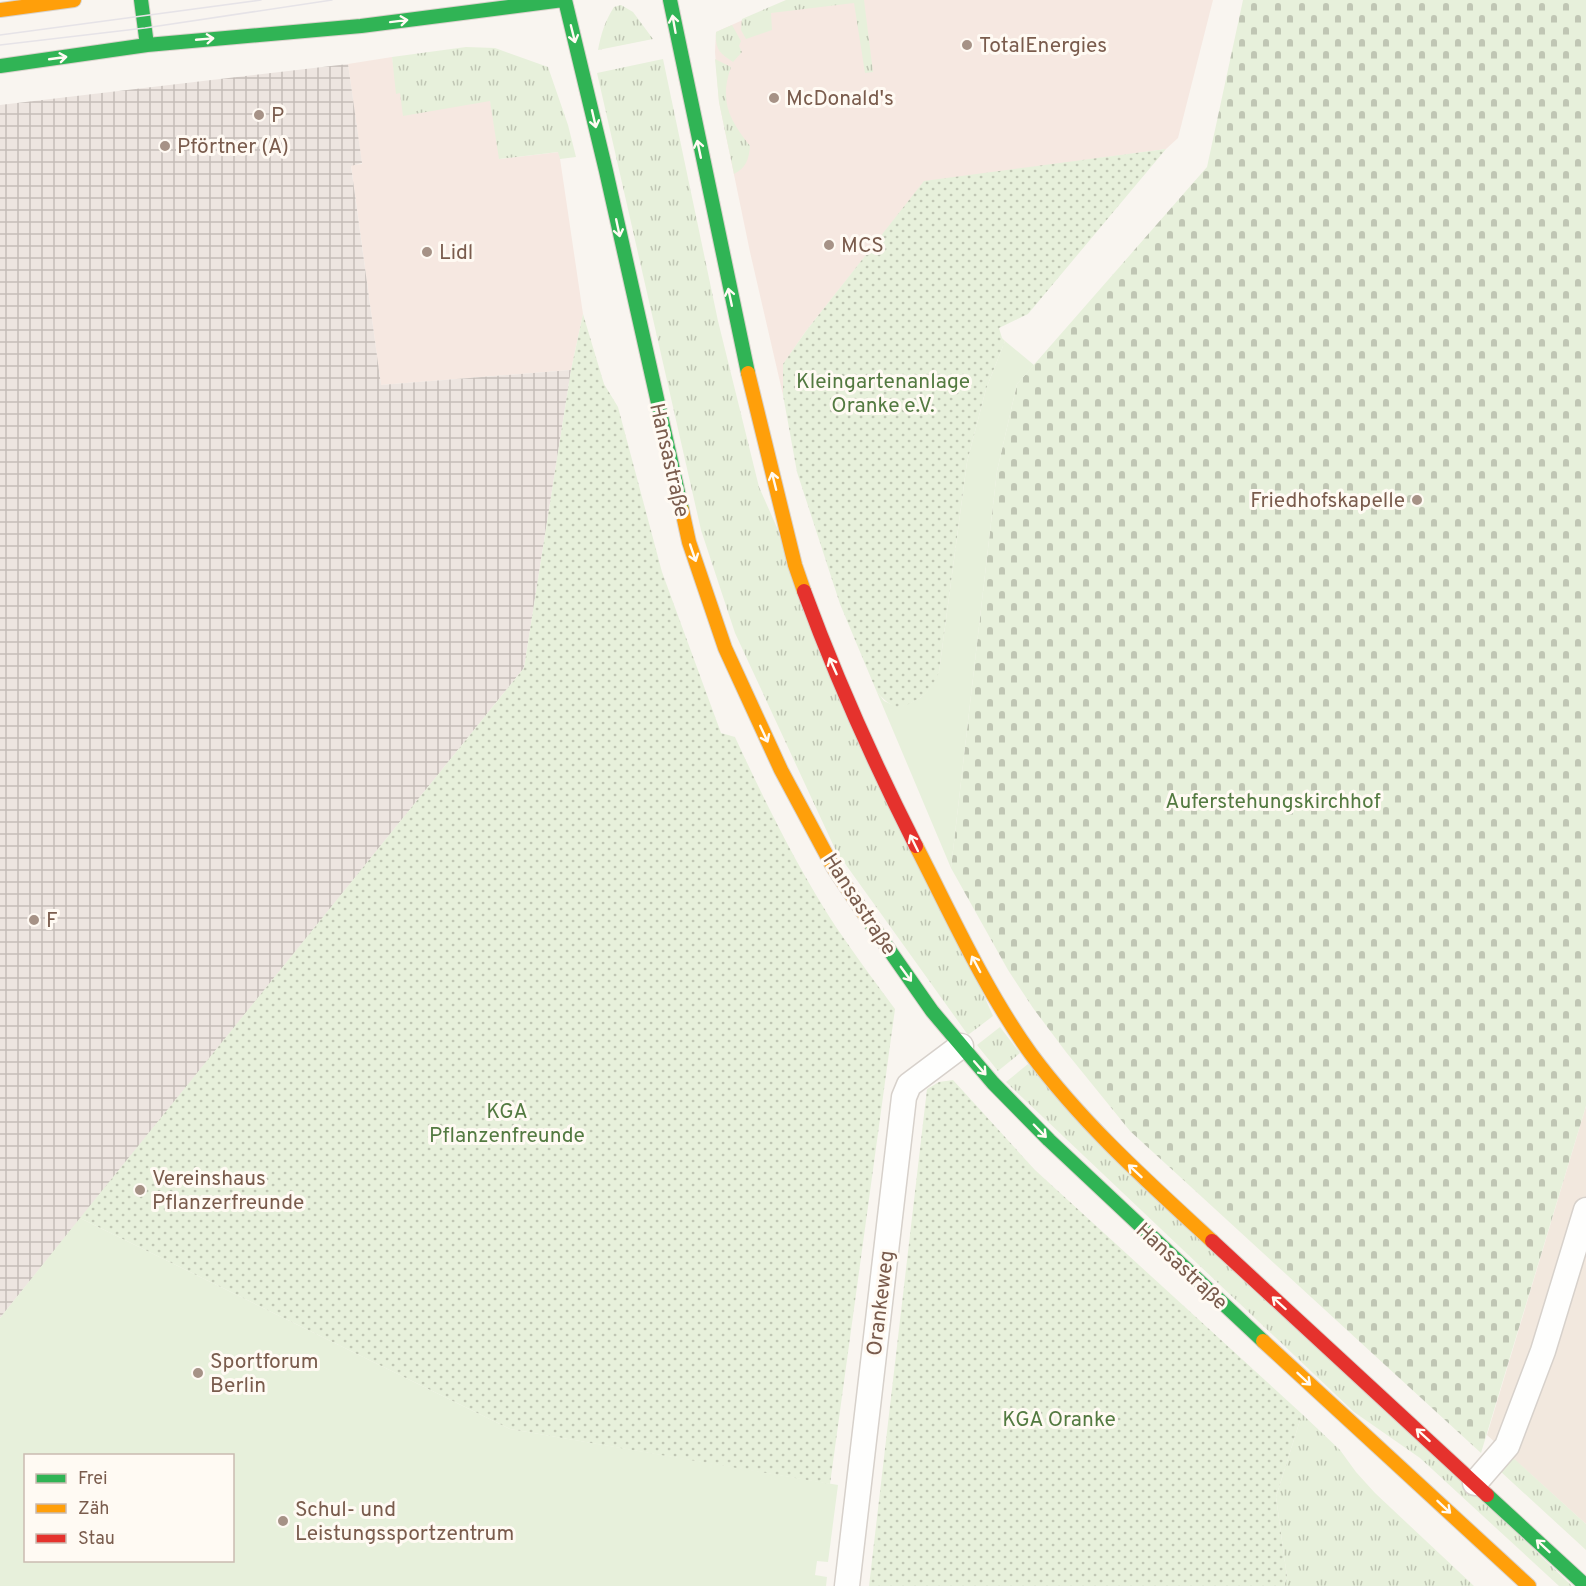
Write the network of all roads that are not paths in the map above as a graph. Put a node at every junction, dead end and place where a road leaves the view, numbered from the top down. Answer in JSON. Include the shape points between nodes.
{"nodes":[{"id":1,"x":74,"y":0,"type":"edge"},
{"id":2,"x":141,"y":0,"type":"edge"},
{"id":3,"x":564,"y":0,"type":"edge"},
{"id":4,"x":670,"y":0,"type":"edge"},
{"id":5,"x":0,"y":10,"type":"edge"},
{"id":6,"x":147,"y":45,"type":"junction"},
{"id":7,"x":0,"y":66,"type":"edge"},
{"id":8,"x":961,"y":1046,"type":"junction"},
{"id":9,"x":1586,"y":1210,"type":"edge"},
{"id":10,"x":1475,"y":1483,"type":"junction"},
{"id":11,"x":847,"y":1586,"type":"edge"},
{"id":12,"x":1529,"y":1586,"type":"edge"},
{"id":13,"x":1586,"y":1586,"type":"edge"}],
"edges":[{"from":1,"to":5,"type":"main road"},
{"from":2,"to":6,"type":"main road"},
{"from":6,"to":3,"type":"main road","one_way":true,"via":[[361,26]]},
{"from":3,"to":8,"type":"main road","name":"Hansastraße","one_way":true,"via":[[689,542],[725,648],[781,770],[833,867],[891,954]]},
{"from":10,"to":4,"type":"main road","name":"Hansastraße","one_way":true,"via":[[1119,1156],[1031,1053],[983,977],[894,802],[826,651],[795,565],[742,354]]},
{"from":7,"to":6,"type":"main road","one_way":true},
{"from":8,"to":11,"type":"street","name":"Orankeweg","via":[[909,1085],[904,1097]]},
{"from":8,"to":12,"type":"main road","name":"Hansastraße","one_way":true,"via":[[1049,1140]]},
{"from":9,"to":10,"type":"street","via":[[1537,1369],[1507,1446]]},
{"from":13,"to":10,"type":"main road","name":"Hansastraße","one_way":true}]}
